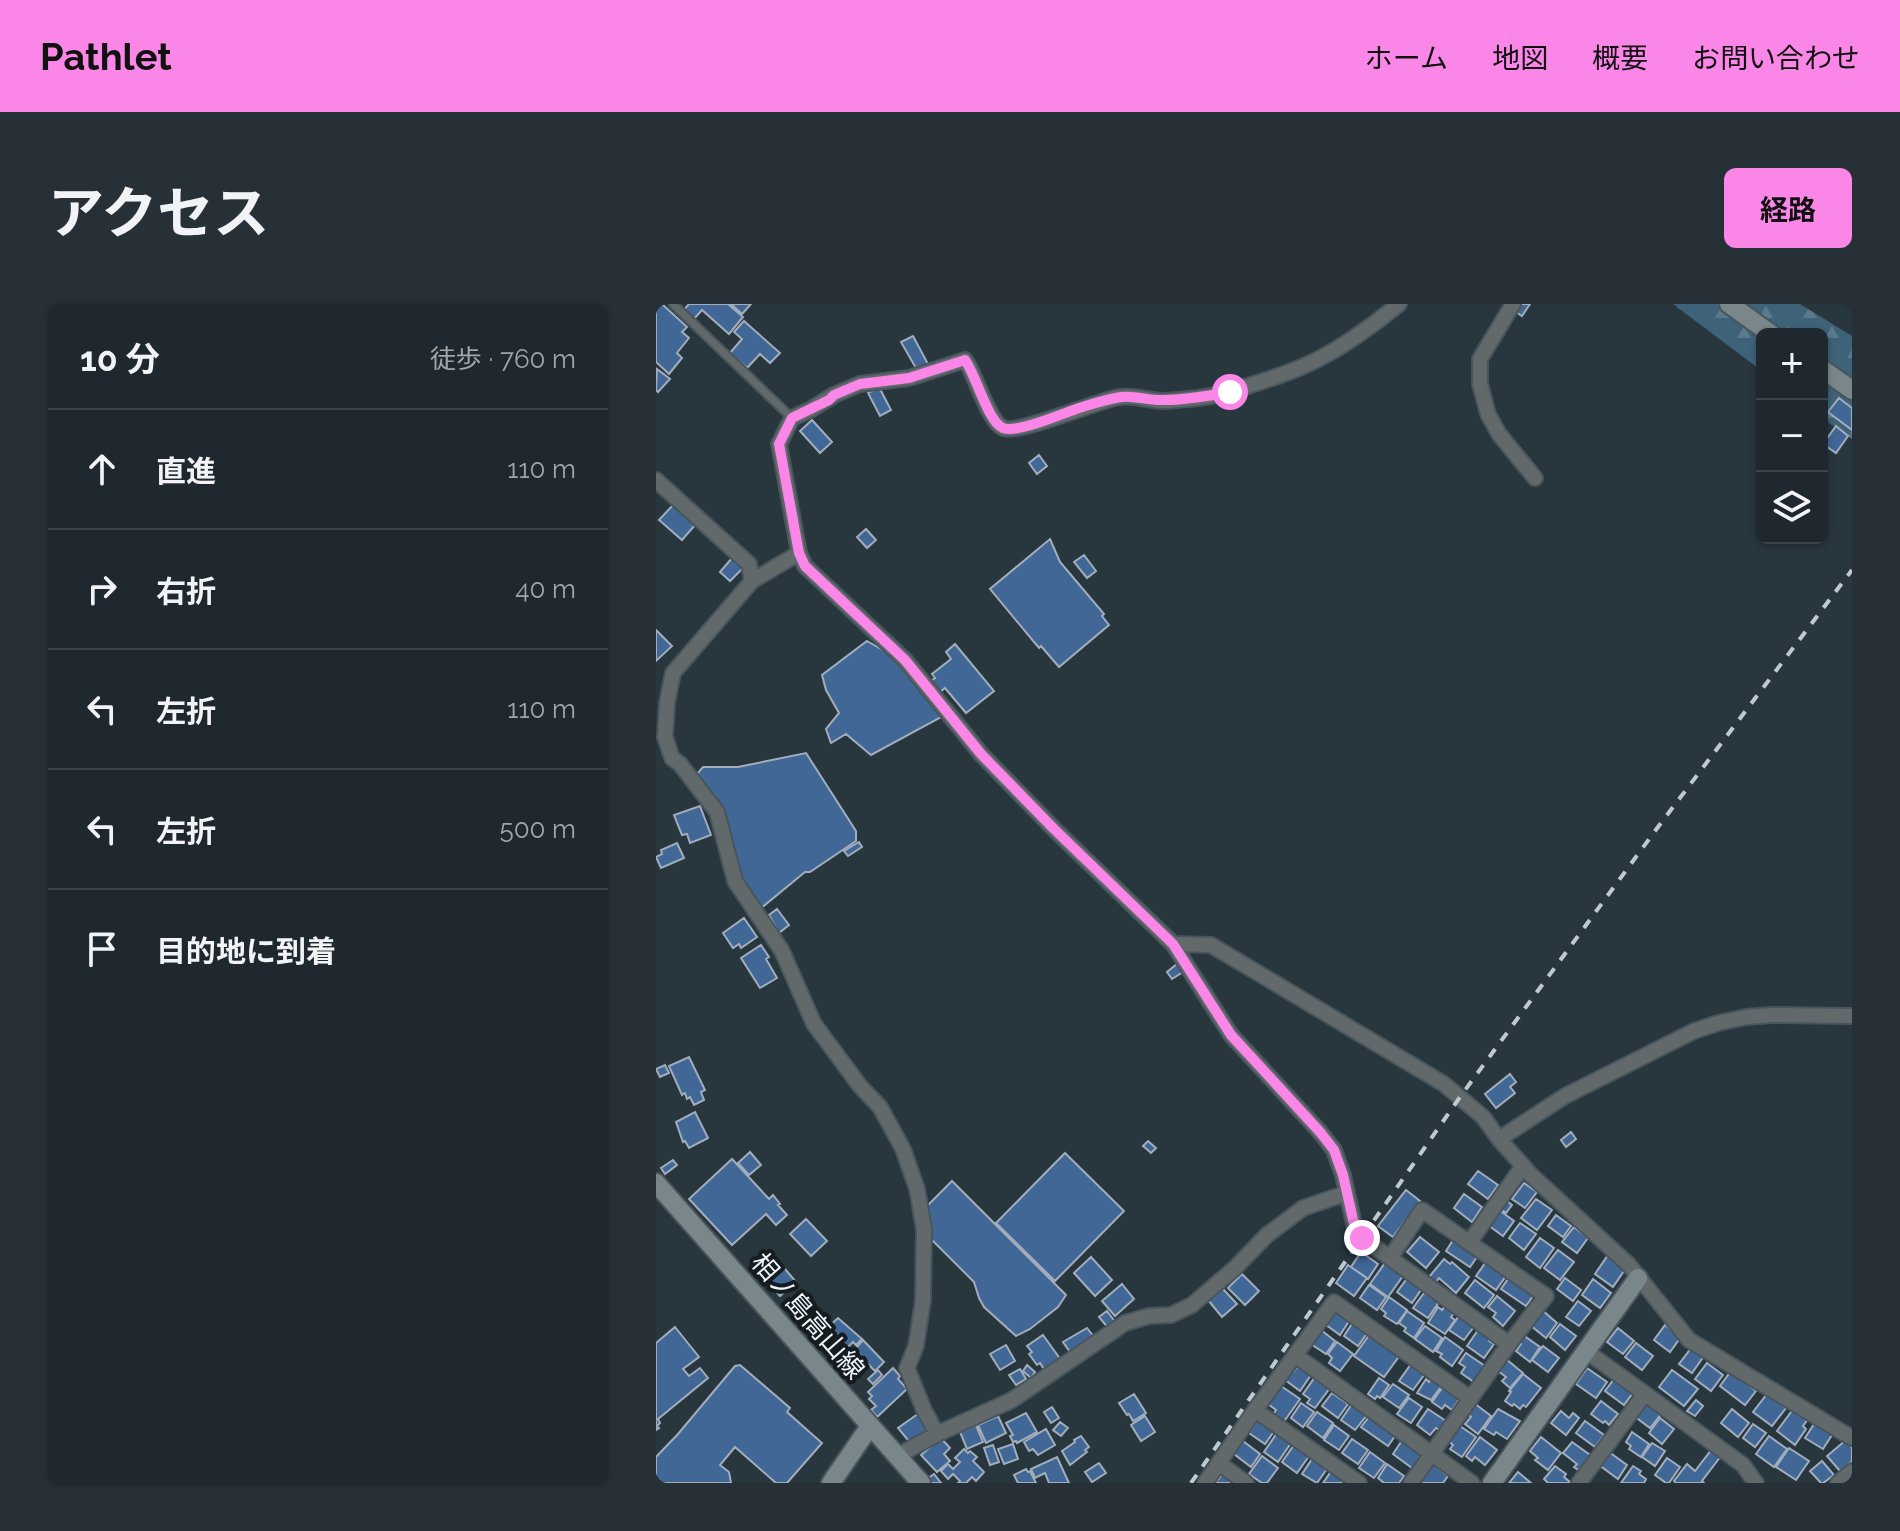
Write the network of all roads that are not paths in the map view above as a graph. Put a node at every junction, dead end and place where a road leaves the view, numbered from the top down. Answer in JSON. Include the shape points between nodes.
{"nodes":[{"id":1,"x":673,"y":304,"type":"edge"},
{"id":2,"x":1399,"y":304,"type":"edge"},
{"id":3,"x":1513,"y":304,"type":"edge"},
{"id":4,"x":1729,"y":304,"type":"edge"},
{"id":5,"x":1763,"y":328,"type":"edge"},
{"id":6,"x":1828,"y":373,"type":"edge"},
{"id":7,"x":1852,"y":390,"type":"edge"},
{"id":8,"x":792,"y":418,"type":"junction"},
{"id":9,"x":1535,"y":478,"type":"dead end"},
{"id":10,"x":656,"y":480,"type":"edge"},
{"id":11,"x":799,"y":553,"type":"junction"},
{"id":12,"x":752,"y":581,"type":"junction"},
{"id":13,"x":672,"y":758,"type":"junction"},
{"id":14,"x":656,"y":759,"type":"edge"},
{"id":15,"x":1173,"y":944,"type":"junction"},
{"id":16,"x":1852,"y":1016,"type":"edge"},
{"id":17,"x":1499,"y":1139,"type":"junction"},
{"id":18,"x":1523,"y":1166,"type":"junction"},
{"id":19,"x":656,"y":1183,"type":"edge"},
{"id":20,"x":1347,"y":1193,"type":"junction"},
{"id":21,"x":1469,"y":1243,"type":"junction"},
{"id":22,"x":1390,"y":1258,"type":"junction"},
{"id":23,"x":1638,"y":1278,"type":"junction"},
{"id":24,"x":1509,"y":1344,"type":"junction"},
{"id":25,"x":1586,"y":1351,"type":"junction"},
{"id":26,"x":1295,"y":1355,"type":"junction"},
{"id":27,"x":1644,"y":1395,"type":"junction"},
{"id":28,"x":1470,"y":1398,"type":"junction"},
{"id":29,"x":1255,"y":1410,"type":"junction"},
{"id":30,"x":870,"y":1426,"type":"junction"},
{"id":31,"x":937,"y":1434,"type":"junction"},
{"id":32,"x":1852,"y":1438,"type":"edge"},
{"id":33,"x":1432,"y":1454,"type":"junction"},
{"id":34,"x":897,"y":1456,"type":"junction"},
{"id":35,"x":1220,"y":1464,"type":"junction"},
{"id":36,"x":1852,"y":1471,"type":"edge"},
{"id":37,"x":1585,"y":1481,"type":"edge"},
{"id":38,"x":1752,"y":1482,"type":"edge"},
{"id":39,"x":831,"y":1483,"type":"edge"},
{"id":40,"x":921,"y":1483,"type":"edge"},
{"id":41,"x":1205,"y":1483,"type":"edge"},
{"id":42,"x":1246,"y":1483,"type":"edge"},
{"id":43,"x":1359,"y":1483,"type":"edge"},
{"id":44,"x":1411,"y":1483,"type":"edge"},
{"id":45,"x":1472,"y":1483,"type":"edge"},
{"id":46,"x":1492,"y":1483,"type":"edge"},
{"id":47,"x":1838,"y":1483,"type":"edge"}],
"edges":[{"from":1,"to":8,"type":"lane"},
{"from":2,"to":8,"type":"street","via":[[1326,356],[1279,376],[1200,398],[1120,397],[1007,430],[997,423],[965,360],[909,378],[860,384]]},
{"from":3,"to":9,"type":"street","via":[[1480,359],[1480,384],[1499,434]]},
{"from":4,"to":5,"type":"street"},
{"from":6,"to":7,"type":"street"},
{"from":8,"to":11,"type":"street","via":[[779,444]]},
{"from":10,"to":12,"type":"street","via":[[749,564]]},
{"from":11,"to":12,"type":"street"},
{"from":11,"to":15,"type":"street","via":[[805,566],[905,660],[981,754]]},
{"from":12,"to":13,"type":"street","via":[[673,673],[665,737]]},
{"from":13,"to":14,"type":"street"},
{"from":13,"to":31,"type":"street","via":[[717,812],[735,881],[782,951],[814,1024],[880,1107],[903,1149],[924,1229],[923,1300],[907,1368]]},
{"from":15,"to":17,"type":"street","via":[[1211,945],[1444,1084],[1483,1117]]},
{"from":15,"to":20,"type":"street","via":[[1231,1035],[1334,1150]]},
{"from":16,"to":17,"type":"street","via":[[1746,1017],[1694,1031],[1565,1096]]},
{"from":17,"to":18,"type":"street"},
{"from":18,"to":21,"type":"street"},
{"from":18,"to":23,"type":"street"},
{"from":19,"to":30,"type":"street","name":"相ノ島高山線"},
{"from":20,"to":22,"type":"street","via":[[1356,1233]]},
{"from":20,"to":31,"type":"street","via":[[1303,1208],[1192,1305],[1171,1315],[1125,1323],[1012,1400]]},
{"from":21,"to":22,"type":"street","via":[[1422,1210]]},
{"from":21,"to":24,"type":"street","via":[[1546,1296]]},
{"from":22,"to":24,"type":"street"},
{"from":23,"to":25,"type":"street"},
{"from":23,"to":32,"type":"street","via":[[1689,1340]]},
{"from":24,"to":28,"type":"street"},
{"from":25,"to":27,"type":"street"},
{"from":25,"to":46,"type":"street"},
{"from":26,"to":28,"type":"street","via":[[1334,1302]]},
{"from":26,"to":29,"type":"street"},
{"from":26,"to":33,"type":"street"},
{"from":27,"to":37,"type":"street"},
{"from":27,"to":38,"type":"street","via":[[1743,1465]]},
{"from":28,"to":33,"type":"street"},
{"from":29,"to":35,"type":"street"},
{"from":29,"to":43,"type":"street"},
{"from":30,"to":34,"type":"street","name":"相ノ島高山線"},
{"from":30,"to":39,"type":"street"},
{"from":31,"to":34,"type":"street"},
{"from":33,"to":44,"type":"street"},
{"from":33,"to":45,"type":"street"},
{"from":34,"to":40,"type":"street","name":"相ノ島高山線"},
{"from":35,"to":41,"type":"street"},
{"from":35,"to":42,"type":"street"},
{"from":36,"to":47,"type":"street"}]}
